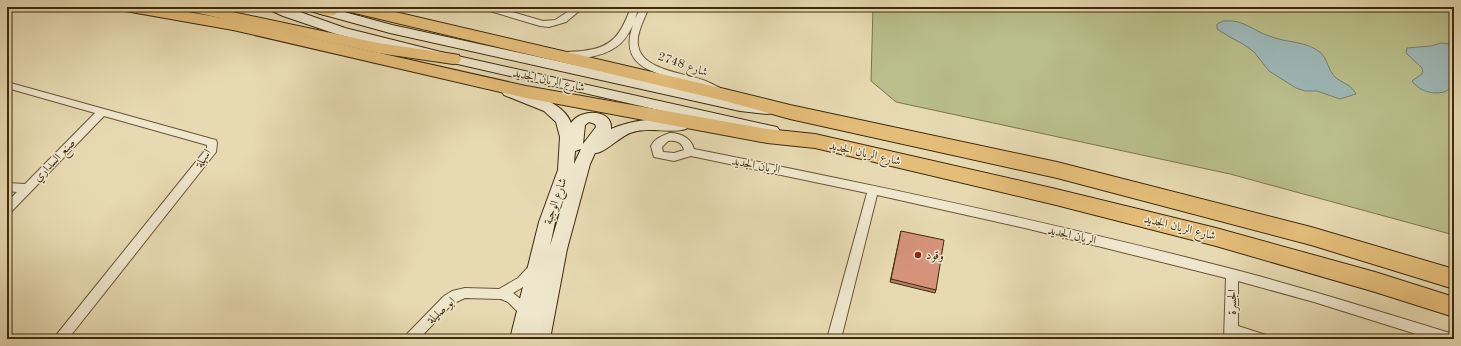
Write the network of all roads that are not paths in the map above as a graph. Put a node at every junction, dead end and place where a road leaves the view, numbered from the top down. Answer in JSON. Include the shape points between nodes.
{"nodes":[{"id":1,"x":131,"y":7,"type":"edge"},
{"id":2,"x":189,"y":7,"type":"edge"},
{"id":3,"x":275,"y":7,"type":"edge"},
{"id":4,"x":312,"y":7,"type":"edge"},
{"id":5,"x":352,"y":7,"type":"edge"},
{"id":6,"x":486,"y":7,"type":"edge"},
{"id":7,"x":580,"y":7,"type":"edge"},
{"id":8,"x":635,"y":7,"type":"edge"},
{"id":9,"x":645,"y":7,"type":"edge"},
{"id":10,"x":324,"y":10,"type":"edge"},
{"id":11,"x":559,"y":55,"type":"junction"},
{"id":12,"x":453,"y":59,"type":"junction"},
{"id":13,"x":467,"y":79,"type":"junction"},
{"id":14,"x":7,"y":85,"type":"edge"},
{"id":15,"x":725,"y":95,"type":"junction"},
{"id":16,"x":102,"y":112,"type":"junction"},
{"id":17,"x":790,"y":112,"type":"junction"},
{"id":18,"x":712,"y":126,"type":"junction"},
{"id":19,"x":815,"y":141,"type":"junction"},
{"id":20,"x":690,"y":152,"type":"dead end"},
{"id":21,"x":572,"y":173,"type":"junction"},
{"id":22,"x":7,"y":187,"type":"edge"},
{"id":23,"x":27,"y":188,"type":"junction"},
{"id":24,"x":873,"y":190,"type":"junction"},
{"id":25,"x":7,"y":209,"type":"edge"},
{"id":26,"x":536,"y":267,"type":"junction"},
{"id":27,"x":1232,"y":274,"type":"junction"},
{"id":28,"x":1454,"y":279,"type":"edge"},
{"id":29,"x":501,"y":294,"type":"junction"},
{"id":30,"x":1454,"y":306,"type":"edge"},
{"id":31,"x":526,"y":311,"type":"junction"},
{"id":32,"x":1232,"y":334,"type":"edge"},
{"id":33,"x":542,"y":336,"type":"edge"},
{"id":34,"x":60,"y":339,"type":"edge"},
{"id":35,"x":411,"y":339,"type":"edge"},
{"id":36,"x":520,"y":339,"type":"edge"},
{"id":37,"x":834,"y":339,"type":"edge"},
{"id":38,"x":1261,"y":339,"type":"edge"},
{"id":39,"x":1450,"y":339,"type":"edge"}],
"edges":[{"from":1,"to":13,"type":"highway","via":[[226,24]]},
{"from":2,"to":12,"type":"main road","via":[[378,48]]},
{"from":3,"to":12,"type":"main road","name":"شارع الريان الجديد","via":[[341,31]]},
{"from":4,"to":10,"type":"main road","name":"شارع الريان الجديد"},
{"from":5,"to":11,"type":"highway"},
{"from":6,"to":7,"type":"street","via":[[549,25],[564,20]]},
{"from":8,"to":11,"type":"street","via":[[624,35],[614,44],[592,53]]},
{"from":9,"to":15,"type":"street","name":"شارع 2748","via":[[633,45],[643,63],[699,82]]},
{"from":10,"to":17,"type":"main road","name":"شارع الريان الجديد","via":[[390,29],[661,89],[740,106]]},
{"from":11,"to":15,"type":"highway"},
{"from":12,"to":19,"type":"main road","name":"شارع الريان الجديد"},
{"from":13,"to":18,"type":"highway"},
{"from":13,"to":21,"type":"main road","name":"شارع الوجبة","via":[[538,102],[557,113],[567,130]]},
{"from":14,"to":16,"type":"street","name":"اسهلة"},
{"from":15,"to":17,"type":"highway"},
{"from":16,"to":23,"type":"street","name":"صنع السداري"},
{"from":16,"to":34,"type":"street","name":"اسهلة","via":[[206,140],[212,143],[212,149]]},
{"from":17,"to":28,"type":"highway","name":"شارع الريان الجديد","via":[[1057,170],[1311,236]]},
{"from":18,"to":19,"type":"highway"},
{"from":18,"to":21,"type":"main road","name":"شارع الوجبة","via":[[658,123],[628,127],[602,142],[586,166]]},
{"from":19,"to":30,"type":"highway","name":"شارع الريان الجديد","via":[[1176,225],[1318,264]]},
{"from":20,"to":24,"type":"street","name":"الريان الجديد"},
{"from":21,"to":26,"type":"main road","name":"شارع الوجبة","via":[[547,222]]},
{"from":21,"to":33,"type":"main road","name":"شارع الوجبة"},
{"from":22,"to":23,"type":"street"},
{"from":23,"to":25,"type":"street","name":"صنع السداري"},
{"from":24,"to":27,"type":"street","name":"الريان الجديد","via":[[1109,243]]},
{"from":24,"to":37,"type":"street"},
{"from":26,"to":29,"type":"street","via":[[522,282]]},
{"from":26,"to":31,"type":"main road","name":"شارع الوجبة"},
{"from":27,"to":32,"type":"street","name":"الجسرة"},
{"from":27,"to":39,"type":"street","name":"الريان الجديد"},
{"from":29,"to":31,"type":"street","name":"ابو صليلة","via":[[512,298]]},
{"from":29,"to":35,"type":"street","name":"ابو صليلة","via":[[456,295],[448,300]]},
{"from":31,"to":36,"type":"main road","name":"شارع الوجبة"},
{"from":32,"to":38,"type":"street","name":"الجسرة"}]}
